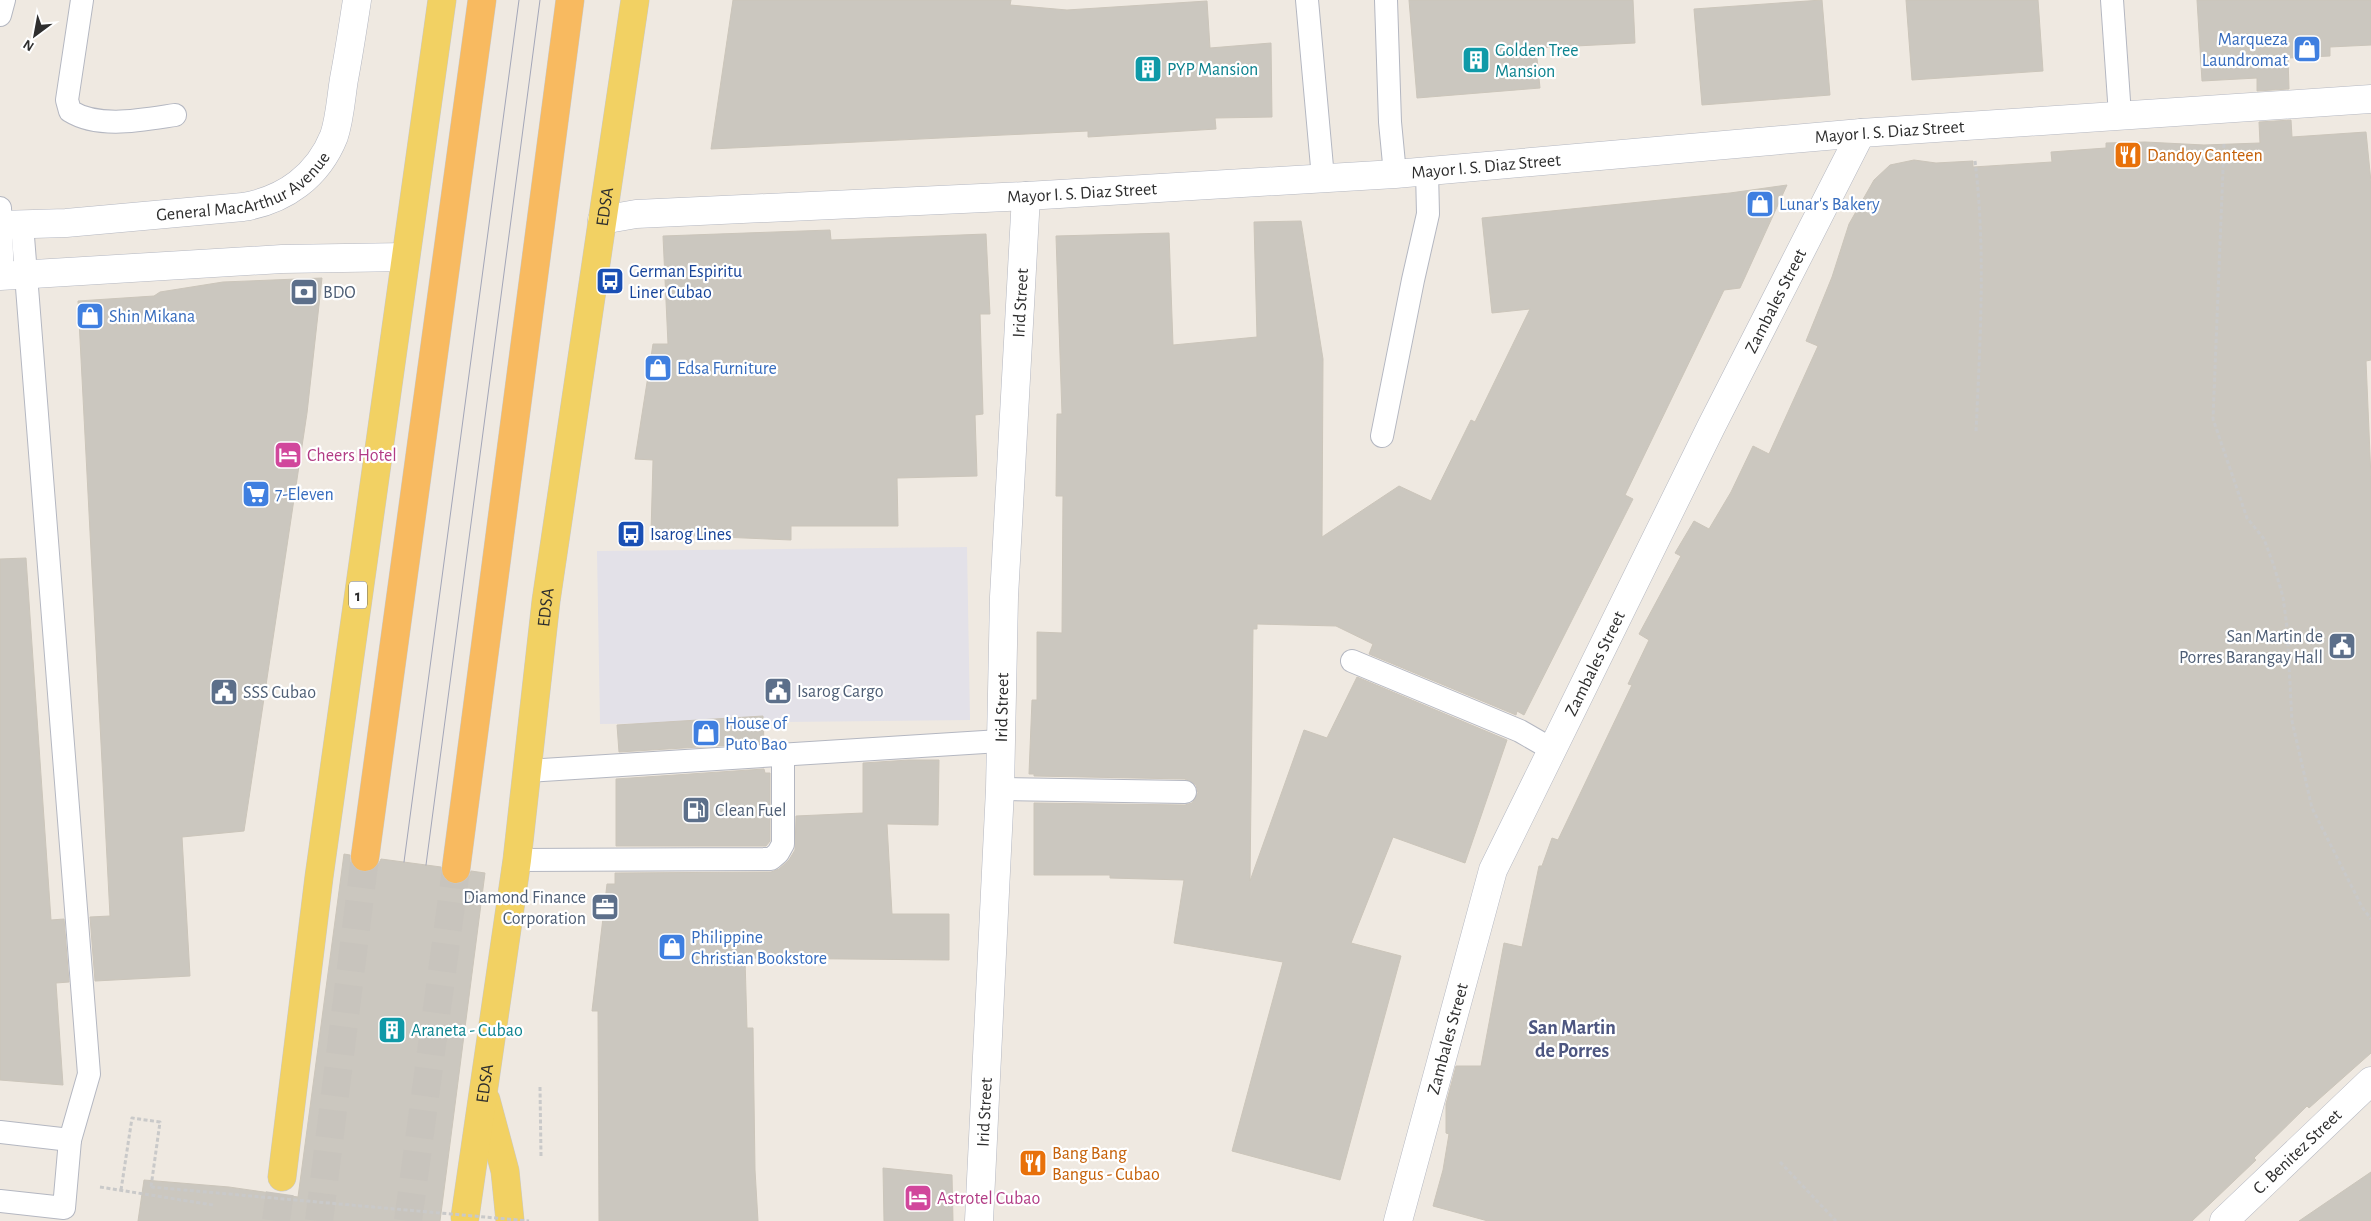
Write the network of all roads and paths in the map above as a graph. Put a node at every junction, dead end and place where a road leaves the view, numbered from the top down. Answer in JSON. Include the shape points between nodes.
{"nodes":[{"id":1,"x":4,"y":0,"type":"edge"},
{"id":2,"x":82,"y":0,"type":"edge"},
{"id":3,"x":357,"y":0,"type":"edge"},
{"id":4,"x":442,"y":0,"type":"edge"},
{"id":5,"x":482,"y":0,"type":"edge"},
{"id":6,"x":570,"y":0,"type":"edge"},
{"id":7,"x":634,"y":0,"type":"edge"},
{"id":8,"x":1307,"y":0,"type":"edge"},
{"id":9,"x":1386,"y":0,"type":"edge"},
{"id":10,"x":2112,"y":0,"type":"edge"},
{"id":11,"x":0,"y":15,"type":"edge"},
{"id":12,"x":2371,"y":98,"type":"edge"},
{"id":13,"x":2225,"y":109,"type":"junction"},
{"id":14,"x":175,"y":115,"type":"dead end"},
{"id":15,"x":2120,"y":116,"type":"junction"},
{"id":16,"x":1971,"y":126,"type":"junction"},
{"id":17,"x":1861,"y":133,"type":"junction"},
{"id":18,"x":1427,"y":171,"type":"junction"},
{"id":19,"x":1395,"y":174,"type":"junction"},
{"id":20,"x":1323,"y":178,"type":"junction"},
{"id":21,"x":1026,"y":196,"type":"junction"},
{"id":22,"x":602,"y":220,"type":"junction"},
{"id":23,"x":6,"y":221,"type":"edge"},
{"id":24,"x":405,"y":257,"type":"junction"},
{"id":25,"x":10,"y":275,"type":"edge"},
{"id":26,"x":1976,"y":432,"type":"dead end"},
{"id":27,"x":1382,"y":436,"type":"dead end"},
{"id":28,"x":1352,"y":661,"type":"dead end"},
{"id":29,"x":1000,"y":741,"type":"junction"},
{"id":30,"x":1552,"y":750,"type":"junction"},
{"id":31,"x":783,"y":756,"type":"junction"},
{"id":32,"x":527,"y":771,"type":"junction"},
{"id":33,"x":1000,"y":789,"type":"junction"},
{"id":34,"x":1185,"y":792,"type":"dead end"},
{"id":35,"x":365,"y":857,"type":"tunnel mouth"},
{"id":36,"x":517,"y":860,"type":"junction"},
{"id":37,"x":456,"y":869,"type":"tunnel mouth"},
{"id":38,"x":2371,"y":919,"type":"edge"},
{"id":39,"x":2371,"y":1081,"type":"edge"},
{"id":40,"x":540,"y":1087,"type":"dead end"},
{"id":41,"x":484,"y":1089,"type":"junction"},
{"id":42,"x":0,"y":1132,"type":"edge"},
{"id":43,"x":70,"y":1140,"type":"junction"},
{"id":44,"x":1780,"y":1162,"type":"dead end"},
{"id":45,"x":541,"y":1164,"type":"dead end"},
{"id":46,"x":282,"y":1177,"type":"tunnel mouth"},
{"id":47,"x":100,"y":1178,"type":"dead end"},
{"id":48,"x":122,"y":1190,"type":"junction"},
{"id":49,"x":0,"y":1201,"type":"edge"},
{"id":50,"x":212,"y":1205,"type":"dead end"},
{"id":51,"x":464,"y":1217,"type":"dead end"},
{"id":52,"x":510,"y":1221,"type":"edge"},
{"id":53,"x":529,"y":1221,"type":"edge"},
{"id":54,"x":979,"y":1221,"type":"edge"},
{"id":55,"x":1398,"y":1221,"type":"edge"},
{"id":56,"x":1836,"y":1221,"type":"edge"},
{"id":57,"x":2224,"y":1221,"type":"edge"}],
"edges":[{"from":1,"to":11,"type":"lane"},
{"from":2,"to":14,"type":"lane","via":[[67,100],[70,111],[82,118],[130,121]]},
{"from":3,"to":23,"type":"street","name":"General MacArthur Avenue","via":[[334,135],[319,164],[284,195],[243,207],[66,223]]},
{"from":4,"to":24,"type":"main road","number":"1"},
{"from":5,"to":35,"type":"highway"},
{"from":6,"to":37,"type":"highway"},
{"from":7,"to":22,"type":"main road","name":"EDSA"},
{"from":8,"to":20,"type":"lane"},
{"from":9,"to":19,"type":"lane"},
{"from":10,"to":15,"type":"lane"},
{"from":12,"to":13,"type":"street","name":"Mayor I. S. Diaz Street"},
{"from":13,"to":15,"type":"street","name":"Mayor I. S. Diaz Street"},
{"from":13,"to":38,"type":"path","via":[[2213,419],[2247,518],[2264,539],[2283,597],[2292,721],[2312,808],[2362,908]]},
{"from":15,"to":16,"type":"street","name":"Mayor I. S. Diaz Street"},
{"from":16,"to":17,"type":"street","name":"Mayor I. S. Diaz Street"},
{"from":16,"to":26,"type":"path","via":[[1980,205],[1982,286]]},
{"from":17,"to":18,"type":"street","name":"Mayor I. S. Diaz Street"},
{"from":17,"to":30,"type":"street","name":"Zambales Street"},
{"from":18,"to":19,"type":"street","name":"Mayor I. S. Diaz Street"},
{"from":18,"to":27,"type":"lane","via":[[1428,214]]},
{"from":19,"to":20,"type":"street","name":"Mayor I. S. Diaz Street"},
{"from":20,"to":21,"type":"street","name":"Mayor I. S. Diaz Street"},
{"from":21,"to":22,"type":"street","name":"Mayor I. S. Diaz Street","via":[[636,214]]},
{"from":21,"to":29,"type":"street","name":"Irid Street","via":[[1004,597]]},
{"from":22,"to":32,"type":"main road","name":"EDSA","via":[[546,601]]},
{"from":23,"to":25,"type":"lane"},
{"from":24,"to":25,"type":"street","via":[[282,259]]},
{"from":24,"to":46,"type":"main road","number":"1","via":[[319,877]]},
{"from":25,"to":43,"type":"lane","via":[[28,318],[89,1074]]},
{"from":28,"to":30,"type":"lane","via":[[1520,731]]},
{"from":29,"to":31,"type":"lane"},
{"from":29,"to":33,"type":"street","name":"Irid Street"},
{"from":30,"to":55,"type":"street","name":"Zambales Street","via":[[1493,870]]},
{"from":31,"to":32,"type":"lane"},
{"from":31,"to":36,"type":"lane","via":[[783,844],[771,860]]},
{"from":32,"to":36,"type":"main road","name":"EDSA"},
{"from":33,"to":34,"type":"lane"},
{"from":33,"to":54,"type":"street","name":"Irid Street"},
{"from":36,"to":41,"type":"main road","name":"EDSA"},
{"from":39,"to":57,"type":"street","name":"C. Benitez Street"},
{"from":40,"to":45,"type":"path"},
{"from":41,"to":51,"type":"main road","name":"EDSA"},
{"from":41,"to":52,"type":"main road","via":[[505,1171]]},
{"from":42,"to":43,"type":"lane"},
{"from":43,"to":49,"type":"lane","via":[[64,1208]]},
{"from":44,"to":56,"type":"path"},
{"from":47,"to":48,"type":"path","via":[[99,1186]]},
{"from":48,"to":50,"type":"path"},
{"from":48,"to":53,"type":"path","bridge":true,"via":[[132,1118],[160,1122],[151,1187]]}]}
